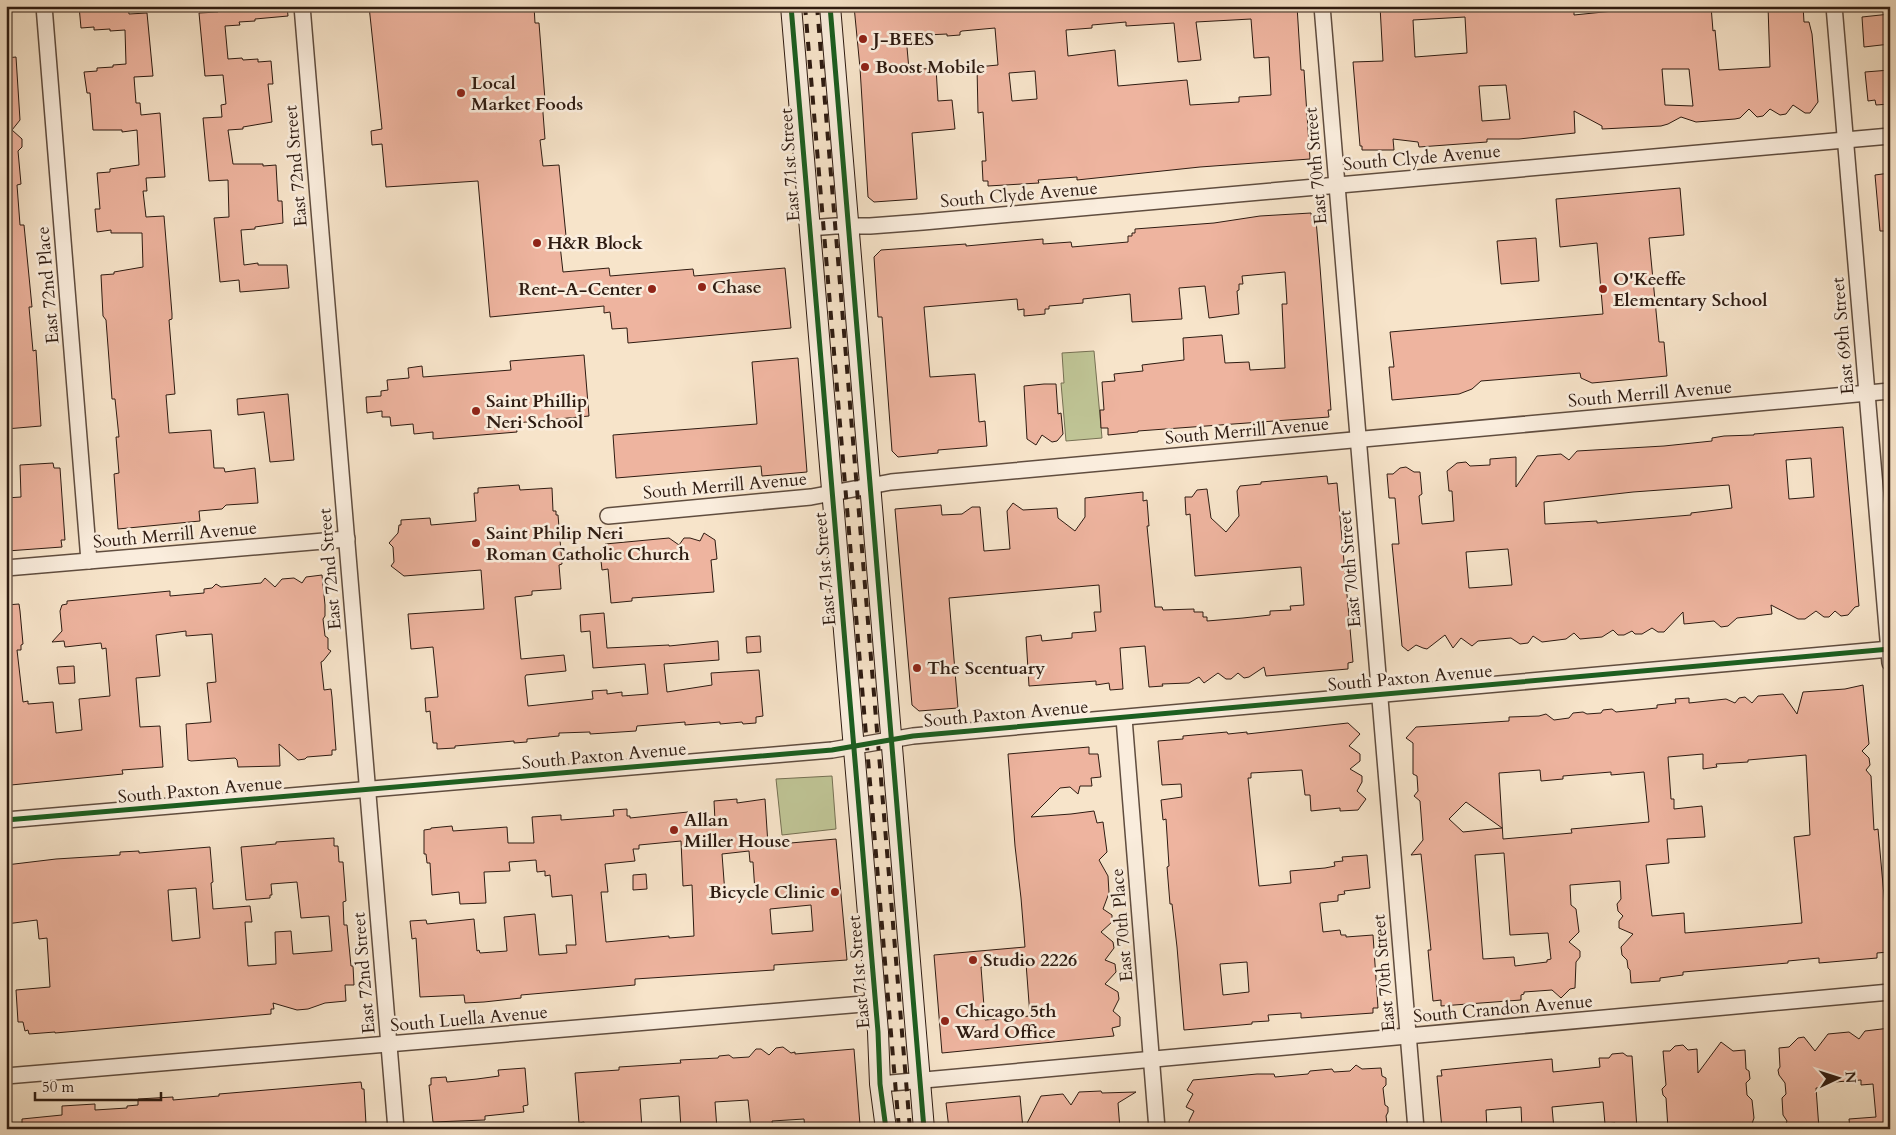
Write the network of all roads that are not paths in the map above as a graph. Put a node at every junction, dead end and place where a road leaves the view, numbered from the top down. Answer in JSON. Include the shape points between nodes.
{"nodes":[{"id":1,"x":44,"y":6,"type":"edge"},
{"id":2,"x":302,"y":6,"type":"edge"},
{"id":3,"x":791,"y":6,"type":"edge"},
{"id":4,"x":830,"y":6,"type":"edge"},
{"id":5,"x":1322,"y":6,"type":"edge"},
{"id":6,"x":1834,"y":6,"type":"edge"},
{"id":7,"x":1890,"y":136,"type":"edge"},
{"id":8,"x":1845,"y":140,"type":"junction"},
{"id":9,"x":1337,"y":185,"type":"junction"},
{"id":10,"x":848,"y":226,"type":"junction"},
{"id":11,"x":808,"y":228,"type":"junction"},
{"id":12,"x":1890,"y":391,"type":"edge"},
{"id":13,"x":1867,"y":393,"type":"junction"},
{"id":14,"x":1358,"y":440,"type":"junction"},
{"id":15,"x":870,"y":486,"type":"junction"},
{"id":16,"x":832,"y":494,"type":"junction"},
{"id":17,"x":608,"y":516,"type":"dead end"},
{"id":18,"x":347,"y":539,"type":"junction"},
{"id":19,"x":89,"y":561,"type":"junction"},
{"id":20,"x":6,"y":568,"type":"edge"},
{"id":21,"x":1889,"y":654,"type":"edge"},
{"id":22,"x":1380,"y":695,"type":"junction"},
{"id":23,"x":1124,"y":718,"type":"junction"},
{"id":24,"x":891,"y":741,"type":"junction"},
{"id":25,"x":853,"y":747,"type":"junction"},
{"id":26,"x":368,"y":790,"type":"junction"},
{"id":27,"x":6,"y":820,"type":"edge"},
{"id":28,"x":1890,"y":992,"type":"edge"},
{"id":29,"x":875,"y":1003,"type":"junction"},
{"id":30,"x":1408,"y":1036,"type":"junction"},
{"id":31,"x":389,"y":1044,"type":"junction"},
{"id":32,"x":1152,"y":1059,"type":"junction"},
{"id":33,"x":6,"y":1076,"type":"edge"},
{"id":34,"x":920,"y":1081,"type":"junction"},
{"id":35,"x":880,"y":1084,"type":"junction"},
{"id":36,"x":396,"y":1129,"type":"edge"},
{"id":37,"x":886,"y":1129,"type":"edge"},
{"id":38,"x":924,"y":1129,"type":"edge"},
{"id":39,"x":1157,"y":1129,"type":"edge"},
{"id":40,"x":1416,"y":1129,"type":"edge"}],
"edges":[{"from":1,"to":19,"type":"street","name":"East 72nd Place"},
{"from":2,"to":18,"type":"street","name":"East 72nd Street"},
{"from":3,"to":11,"type":"main road","name":"East 71st Street"},
{"from":4,"to":10,"type":"main road"},
{"from":5,"to":9,"type":"street","name":"East 70th Street"},
{"from":6,"to":8,"type":"street","name":"East 69th Street"},
{"from":7,"to":8,"type":"street","name":"South Clyde Avenue"},
{"from":8,"to":9,"type":"street","name":"South Clyde Avenue"},
{"from":8,"to":13,"type":"street","name":"East 69th Street"},
{"from":9,"to":10,"type":"street","name":"South Clyde Avenue"},
{"from":9,"to":14,"type":"street","name":"East 70th Street"},
{"from":10,"to":11,"type":"street","name":"South Clyde Avenue"},
{"from":10,"to":15,"type":"main road"},
{"from":11,"to":16,"type":"main road","name":"East 71st Street","via":[[816,285]]},
{"from":12,"to":13,"type":"street","name":"South Merrill Avenue"},
{"from":13,"to":14,"type":"street","name":"South Merrill Avenue"},
{"from":13,"to":21,"type":"street","name":"East 69th Street"},
{"from":14,"to":15,"type":"street","name":"South Merrill Avenue"},
{"from":14,"to":22,"type":"street","name":"East 70th Street"},
{"from":15,"to":16,"type":"street","name":"South Merrill Avenue"},
{"from":15,"to":24,"type":"main road"},
{"from":16,"to":17,"type":"street","name":"South Merrill Avenue"},
{"from":16,"to":25,"type":"main road","name":"East 71st Street"},
{"from":18,"to":19,"type":"street","name":"South Merrill Avenue"},
{"from":18,"to":26,"type":"street","name":"East 72nd Street"},
{"from":19,"to":20,"type":"street","name":"South Merrill Avenue"},
{"from":21,"to":22,"type":"street","name":"South Paxton Avenue"},
{"from":22,"to":23,"type":"street","name":"South Paxton Avenue"},
{"from":22,"to":30,"type":"street","name":"East 70th Street"},
{"from":23,"to":24,"type":"street","name":"South Paxton Avenue","via":[[913,736]]},
{"from":23,"to":32,"type":"street","name":"East 70th Place"},
{"from":24,"to":25,"type":"street","name":"South Paxton Avenue"},
{"from":24,"to":34,"type":"main road"},
{"from":25,"to":26,"type":"street","name":"South Paxton Avenue"},
{"from":25,"to":29,"type":"main road","name":"East 71st Street"},
{"from":26,"to":27,"type":"street","name":"South Paxton Avenue"},
{"from":26,"to":31,"type":"street","name":"East 72nd Street"},
{"from":28,"to":30,"type":"street","name":"South Crandon Avenue"},
{"from":29,"to":31,"type":"street","name":"South Luella Avenue"},
{"from":29,"to":35,"type":"main road","name":"East 71st Street"},
{"from":30,"to":32,"type":"street","name":"South Crandon Avenue"},
{"from":30,"to":40,"type":"street","name":"East 70th Street"},
{"from":31,"to":33,"type":"street","name":"South Luella Avenue"},
{"from":31,"to":36,"type":"street","name":"East 72nd Street"},
{"from":32,"to":34,"type":"street","name":"South Crandon Avenue"},
{"from":32,"to":39,"type":"street","name":"East 70th Place"},
{"from":34,"to":35,"type":"street","name":"South Crandon Avenue"},
{"from":34,"to":38,"type":"main road"},
{"from":35,"to":37,"type":"main road","name":"East 71st Street"}]}
